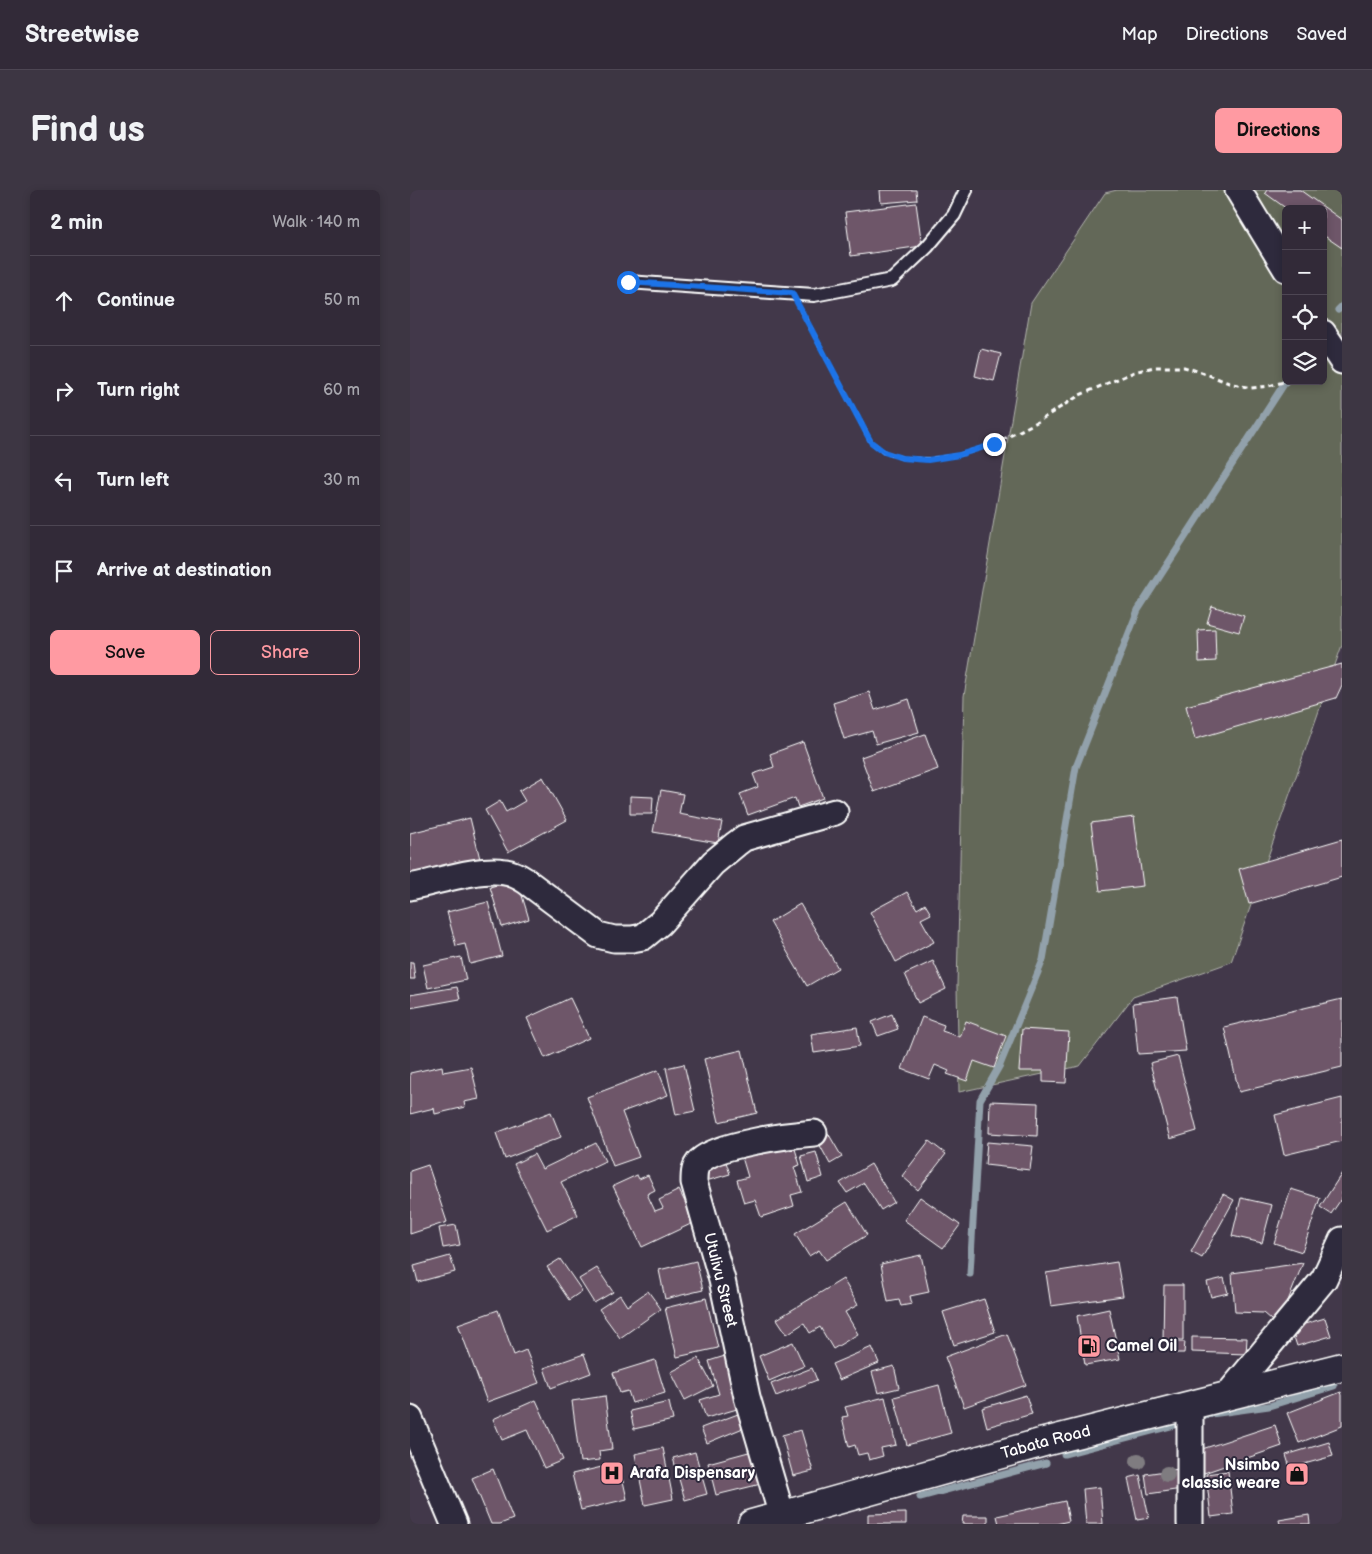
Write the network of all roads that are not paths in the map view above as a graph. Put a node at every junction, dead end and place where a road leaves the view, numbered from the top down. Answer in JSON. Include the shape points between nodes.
{"nodes":[{"id":1,"x":966,"y":190,"type":"edge"},
{"id":2,"x":1247,"y":194,"type":"edge"},
{"id":3,"x":1282,"y":261,"type":"edge"},
{"id":4,"x":628,"y":282,"type":"dead end"},
{"id":5,"x":1327,"y":340,"type":"edge"},
{"id":6,"x":1342,"y":361,"type":"edge"},
{"id":7,"x":835,"y":812,"type":"dead end"},
{"id":8,"x":410,"y":887,"type":"edge"},
{"id":9,"x":814,"y":1133,"type":"dead end"},
{"id":10,"x":1342,"y":1240,"type":"edge"},
{"id":11,"x":1342,"y":1367,"type":"edge"},
{"id":12,"x":1226,"y":1397,"type":"junction"},
{"id":13,"x":1190,"y":1406,"type":"junction"},
{"id":14,"x":410,"y":1419,"type":"edge"},
{"id":15,"x":782,"y":1516,"type":"junction"},
{"id":16,"x":454,"y":1524,"type":"edge"},
{"id":17,"x":752,"y":1524,"type":"edge"},
{"id":18,"x":1190,"y":1524,"type":"edge"}],
"edges":[{"from":1,"to":4,"type":"lane","via":[[954,215],[927,247],[892,280],[814,294]]},
{"from":2,"to":3,"type":"street"},
{"from":5,"to":6,"type":"street"},
{"from":7,"to":8,"type":"street","via":[[744,838],[712,864],[660,923],[643,936],[632,939],[598,935],[518,876],[505,872],[477,872]]},
{"from":9,"to":15,"type":"street","name":"Utulivu Street","via":[[774,1137],[712,1153],[694,1170],[694,1182],[722,1280],[747,1397]]},
{"from":10,"to":12,"type":"street","via":[[1324,1279]]},
{"from":11,"to":12,"type":"main road","name":"Tabata Road"},
{"from":12,"to":13,"type":"main road","name":"Tabata Road"},
{"from":13,"to":15,"type":"main road","name":"Tabata Road","via":[[1044,1442]]},
{"from":13,"to":18,"type":"street"},
{"from":14,"to":16,"type":"street"},
{"from":15,"to":17,"type":"main road","name":"Tabata Road"}]}
